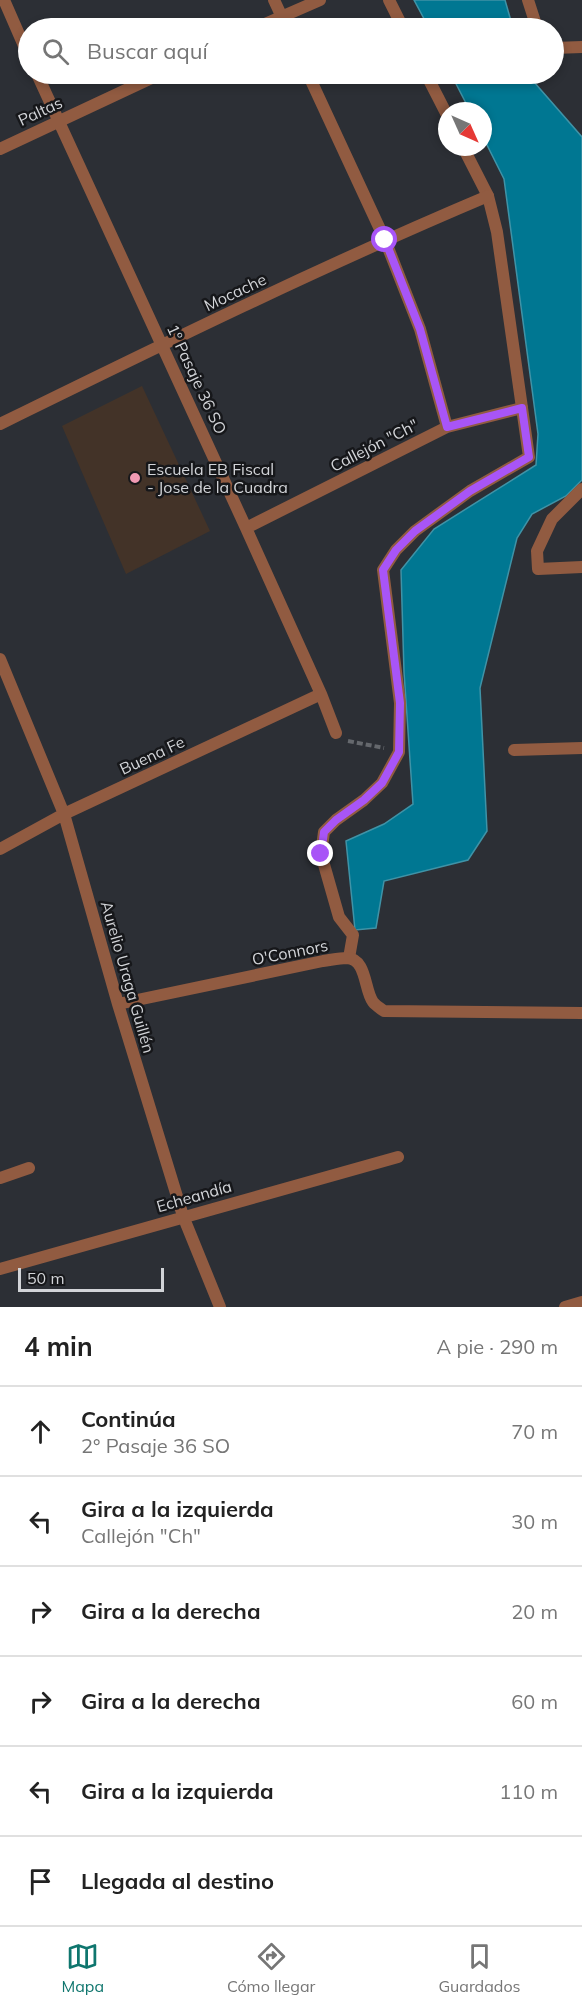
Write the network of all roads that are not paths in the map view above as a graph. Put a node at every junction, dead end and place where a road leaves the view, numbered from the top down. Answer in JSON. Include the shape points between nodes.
{"nodes":[{"id":1,"x":4,"y":0,"type":"edge"},
{"id":2,"x":274,"y":0,"type":"edge"},
{"id":3,"x":320,"y":0,"type":"edge"},
{"id":4,"x":388,"y":0,"type":"edge"},
{"id":5,"x":528,"y":0,"type":"edge"},
{"id":6,"x":282,"y":18,"type":"edge"},
{"id":7,"x":292,"y":18,"type":"edge"},
{"id":8,"x":398,"y":18,"type":"edge"},
{"id":9,"x":534,"y":18,"type":"edge"},
{"id":10,"x":18,"y":32,"type":"edge"},
{"id":11,"x":582,"y":47,"type":"edge"},
{"id":12,"x":564,"y":48,"type":"edge"},
{"id":13,"x":41,"y":84,"type":"edge"},
{"id":14,"x":138,"y":84,"type":"edge"},
{"id":15,"x":313,"y":84,"type":"edge"},
{"id":16,"x":431,"y":84,"type":"edge"},
{"id":17,"x":440,"y":102,"type":"edge"},
{"id":18,"x":58,"y":121,"type":"junction"},
{"id":19,"x":0,"y":149,"type":"edge"},
{"id":20,"x":468,"y":156,"type":"edge"},
{"id":21,"x":488,"y":196,"type":"junction"},
{"id":22,"x":385,"y":240,"type":"junction"},
{"id":23,"x":162,"y":344,"type":"junction"},
{"id":24,"x":522,"y":408,"type":"junction"},
{"id":25,"x":0,"y":424,"type":"edge"},
{"id":26,"x":447,"y":427,"type":"junction"},
{"id":27,"x":582,"y":489,"type":"edge"},
{"id":28,"x":246,"y":528,"type":"junction"},
{"id":29,"x":582,"y":567,"type":"edge"},
{"id":30,"x":0,"y":659,"type":"edge"},
{"id":31,"x":321,"y":694,"type":"junction"},
{"id":32,"x":336,"y":734,"type":"road end"},
{"id":33,"x":582,"y":748,"type":"edge"},
{"id":34,"x":514,"y":750,"type":"dead end"},
{"id":35,"x":64,"y":814,"type":"junction"},
{"id":36,"x":0,"y":849,"type":"edge"},
{"id":37,"x":349,"y":958,"type":"junction"},
{"id":38,"x":118,"y":1004,"type":"junction"},
{"id":39,"x":582,"y":1013,"type":"edge"},
{"id":40,"x":398,"y":1157,"type":"dead end"},
{"id":41,"x":29,"y":1168,"type":"dead end"},
{"id":42,"x":0,"y":1178,"type":"edge"},
{"id":43,"x":183,"y":1216,"type":"junction"},
{"id":44,"x":0,"y":1269,"type":"edge"},
{"id":45,"x":582,"y":1302,"type":"edge"},
{"id":46,"x":219,"y":1307,"type":"edge"},
{"id":47,"x":565,"y":1307,"type":"edge"}],
"edges":[{"from":1,"to":10,"type":"street"},
{"from":2,"to":6,"type":"street"},
{"from":3,"to":7,"type":"street"},
{"from":4,"to":8,"type":"street"},
{"from":5,"to":9,"type":"street"},
{"from":11,"to":12,"type":"street"},
{"from":13,"to":18,"type":"street","name":"1º Pasaje 36 SO"},
{"from":14,"to":18,"type":"street","name":"Paltas"},
{"from":15,"to":22,"type":"street"},
{"from":16,"to":17,"type":"street"},
{"from":18,"to":19,"type":"street","name":"Paltas"},
{"from":18,"to":23,"type":"street","name":"1º Pasaje 36 SO"},
{"from":20,"to":21,"type":"street"},
{"from":21,"to":22,"type":"street","name":"Mocache"},
{"from":21,"to":24,"type":"street","via":[[497,232]]},
{"from":22,"to":23,"type":"street","name":"Mocache"},
{"from":22,"to":26,"type":"street","via":[[420,329]]},
{"from":23,"to":25,"type":"street","name":"Mocache"},
{"from":23,"to":28,"type":"street","name":"1º Pasaje 36 SO"},
{"from":24,"to":26,"type":"street","name":"Callejón \"Ch\""},
{"from":24,"to":37,"type":"street","via":[[529,457],[470,491],[415,531],[383,570],[400,703],[399,752],[382,783],[324,832],[321,854],[339,917],[353,935]]},
{"from":26,"to":28,"type":"street","name":"Callejón \"Ch\""},
{"from":27,"to":29,"type":"street","via":[[552,519],[537,551],[538,569]]},
{"from":28,"to":31,"type":"street","name":"1º Pasaje 36 SO"},
{"from":30,"to":35,"type":"street","name":"Aurelio Uraga Guillén"},
{"from":31,"to":32,"type":"street","name":"1º Pasaje 36 SO"},
{"from":31,"to":35,"type":"street","name":"Buena Fe"},
{"from":33,"to":34,"type":"street"},
{"from":35,"to":36,"type":"street","name":"Buena Fe"},
{"from":35,"to":38,"type":"street","name":"Aurelio Uraga Guillén"},
{"from":37,"to":38,"type":"street","name":"O'Connors"},
{"from":37,"to":39,"type":"street","name":"O'Connors","via":[[361,968],[374,1005],[384,1011]]},
{"from":38,"to":43,"type":"street","name":"Aurelio Uraga Guillén"},
{"from":40,"to":43,"type":"street","name":"Echeandía"},
{"from":41,"to":42,"type":"street"},
{"from":43,"to":44,"type":"street","name":"Echeandía"},
{"from":43,"to":46,"type":"street","name":"Aurelio Uraga Guillén"},
{"from":45,"to":47,"type":"street"}]}
